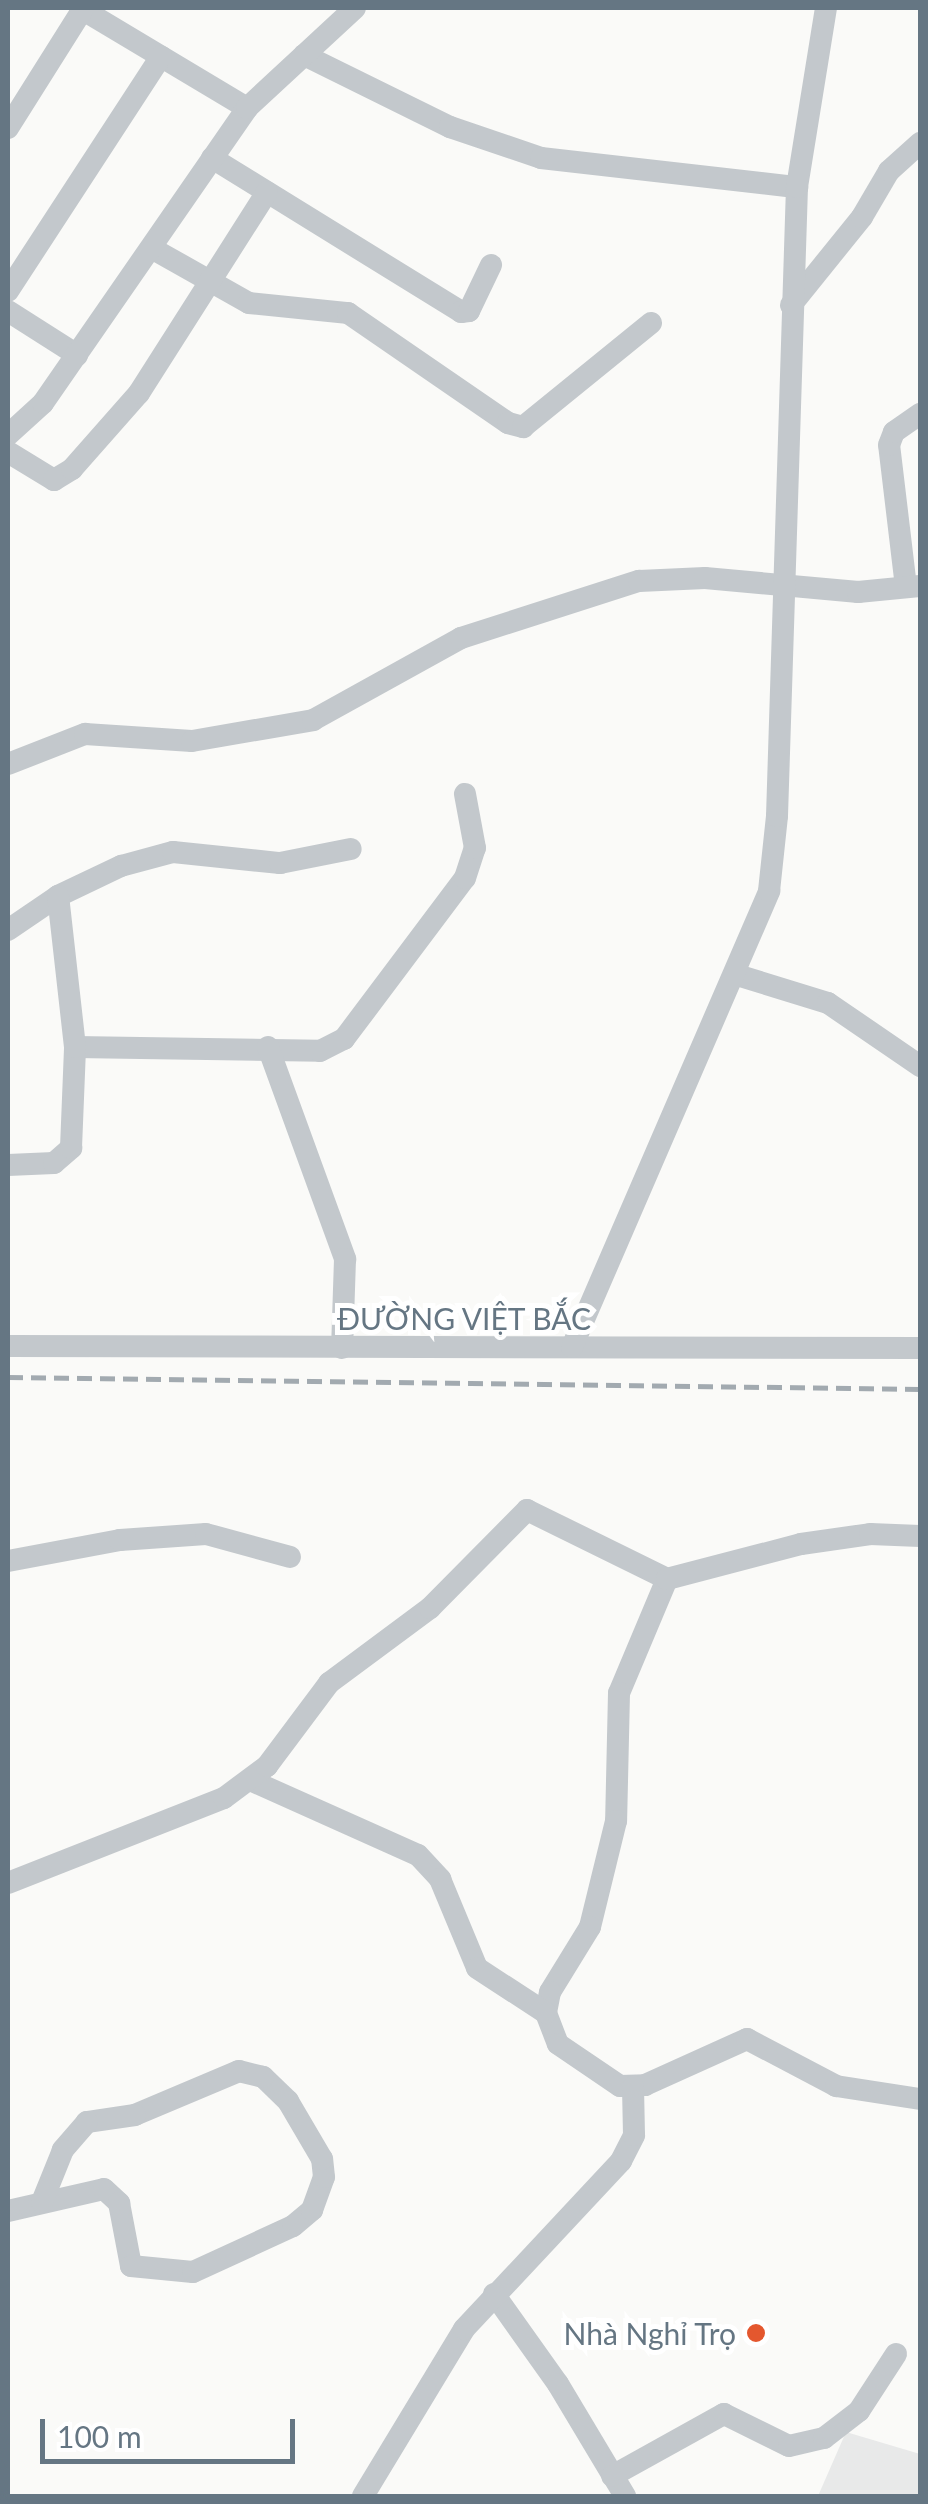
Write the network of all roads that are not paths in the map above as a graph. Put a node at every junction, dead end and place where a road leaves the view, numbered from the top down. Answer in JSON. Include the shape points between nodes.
{"nodes":[{"id":1,"x":82,"y":8,"type":"edge"},
{"id":2,"x":355,"y":8,"type":"edge"},
{"id":3,"x":826,"y":8,"type":"edge"},
{"id":4,"x":304,"y":55,"type":"junction"},
{"id":5,"x":161,"y":56,"type":"junction"},
{"id":6,"x":247,"y":108,"type":"junction"},
{"id":7,"x":10,"y":118,"type":"edge"},
{"id":8,"x":920,"y":143,"type":"edge"},
{"id":9,"x":212,"y":158,"type":"junction"},
{"id":10,"x":798,"y":187,"type":"junction"},
{"id":11,"x":267,"y":192,"type":"junction"},
{"id":12,"x":153,"y":249,"type":"junction"},
{"id":13,"x":491,"y":266,"type":"dead end"},
{"id":14,"x":209,"y":283,"type":"junction"},
{"id":15,"x":8,"y":291,"type":"edge"},
{"id":16,"x":791,"y":304,"type":"junction"},
{"id":17,"x":8,"y":310,"type":"edge"},
{"id":18,"x":651,"y":323,"type":"dead end"},
{"id":19,"x":77,"y":355,"type":"junction"},
{"id":20,"x":920,"y":414,"type":"edge"},
{"id":21,"x":8,"y":435,"type":"edge"},
{"id":22,"x":8,"y":452,"type":"edge"},
{"id":23,"x":781,"y":586,"type":"junction"},
{"id":24,"x":913,"y":586,"type":"edge"},
{"id":25,"x":8,"y":764,"type":"edge"},
{"id":26,"x":465,"y":794,"type":"dead end"},
{"id":27,"x":350,"y":849,"type":"dead end"},
{"id":28,"x":58,"y":896,"type":"junction"},
{"id":29,"x":8,"y":930,"type":"edge"},
{"id":30,"x":736,"y":974,"type":"junction"},
{"id":31,"x":75,"y":1047,"type":"junction"},
{"id":32,"x":268,"y":1047,"type":"junction"},
{"id":33,"x":920,"y":1066,"type":"edge"},
{"id":34,"x":8,"y":1165,"type":"edge"},
{"id":35,"x":8,"y":1346,"type":"edge"},
{"id":36,"x":572,"y":1347,"type":"junction"},
{"id":37,"x":342,"y":1348,"type":"junction"},
{"id":38,"x":920,"y":1348,"type":"edge"},
{"id":39,"x":920,"y":1536,"type":"edge"},
{"id":40,"x":290,"y":1557,"type":"dead end"},
{"id":41,"x":8,"y":1561,"type":"edge"},
{"id":42,"x":667,"y":1579,"type":"junction"},
{"id":43,"x":250,"y":1780,"type":"junction"},
{"id":44,"x":8,"y":1883,"type":"edge"},
{"id":45,"x":546,"y":2013,"type":"junction"},
{"id":46,"x":632,"y":2087,"type":"junction"},
{"id":47,"x":920,"y":2099,"type":"edge"},
{"id":48,"x":42,"y":2202,"type":"junction"},
{"id":49,"x":8,"y":2211,"type":"edge"},
{"id":50,"x":494,"y":2294,"type":"junction"},
{"id":51,"x":896,"y":2354,"type":"dead end"},
{"id":52,"x":612,"y":2476,"type":"junction"},
{"id":53,"x":364,"y":2496,"type":"edge"},
{"id":54,"x":625,"y":2496,"type":"edge"}],
"edges":[{"from":1,"to":5,"type":"street"},
{"from":1,"to":7,"type":"street"},
{"from":2,"to":4,"type":"street"},
{"from":3,"to":10,"type":"street"},
{"from":4,"to":6,"type":"street"},
{"from":4,"to":10,"type":"street","via":[[450,127],[540,158]]},
{"from":5,"to":6,"type":"street"},
{"from":5,"to":15,"type":"street"},
{"from":6,"to":9,"type":"street"},
{"from":8,"to":16,"type":"street","via":[[889,171],[862,217]]},
{"from":9,"to":11,"type":"street"},
{"from":9,"to":12,"type":"street"},
{"from":10,"to":16,"type":"street"},
{"from":11,"to":13,"type":"street","via":[[461,312],[469,312]]},
{"from":11,"to":14,"type":"street"},
{"from":12,"to":14,"type":"street"},
{"from":12,"to":19,"type":"street"},
{"from":14,"to":18,"type":"street","via":[[266,307],[348,313],[523,427]]},
{"from":14,"to":22,"type":"street","via":[[139,393],[60,480]]},
{"from":16,"to":23,"type":"street"},
{"from":17,"to":19,"type":"street"},
{"from":19,"to":21,"type":"street","via":[[43,403]]},
{"from":20,"to":24,"type":"street","via":[[894,432],[889,445]]},
{"from":23,"to":24,"type":"street","via":[[858,592]]},
{"from":23,"to":25,"type":"street","via":[[640,581],[489,626],[314,720],[192,742],[84,734]]},
{"from":23,"to":30,"type":"street","via":[[774,858],[769,891]]},
{"from":26,"to":32,"type":"street","via":[[475,848],[464,878],[356,1028],[320,1051]]},
{"from":27,"to":28,"type":"street","via":[[280,863],[173,852],[122,866]]},
{"from":28,"to":29,"type":"street"},
{"from":28,"to":31,"type":"street"},
{"from":30,"to":33,"type":"street","via":[[828,1003]]},
{"from":30,"to":36,"type":"street"},
{"from":31,"to":32,"type":"street"},
{"from":31,"to":34,"type":"street","via":[[70,1148],[54,1163]]},
{"from":32,"to":37,"type":"street","via":[[346,1259]]},
{"from":35,"to":37,"type":"street","name":"ĐƯỜNG VIỆT BẮC"},
{"from":36,"to":37,"type":"street","name":"ĐƯỜNG VIỆT BẮC"},
{"from":36,"to":38,"type":"street","name":"ĐƯỜNG VIỆT BẮC"},
{"from":39,"to":42,"type":"street","via":[[870,1534],[801,1544]]},
{"from":40,"to":41,"type":"street","via":[[206,1534],[103,1542]]},
{"from":42,"to":43,"type":"street","via":[[527,1510],[430,1608],[330,1683]]},
{"from":42,"to":45,"type":"street","via":[[619,1693],[616,1821],[598,1902],[550,1992]]},
{"from":43,"to":44,"type":"street","via":[[187,1818]]},
{"from":43,"to":45,"type":"street","via":[[418,1855],[440,1879],[477,1968]]},
{"from":45,"to":46,"type":"street","via":[[558,2044],[577,2062]]},
{"from":46,"to":47,"type":"street","via":[[747,2039],[836,2086]]},
{"from":46,"to":50,"type":"street","via":[[634,2134],[621,2160]]},
{"from":48,"to":48,"type":"street","via":[[104,2189],[119,2203],[131,2266],[194,2272],[293,2226],[312,2210],[324,2178],[322,2158],[288,2101],[263,2076],[239,2071],[135,2115],[87,2122],[63,2150]]},
{"from":48,"to":49,"type":"street"},
{"from":50,"to":52,"type":"street"},
{"from":50,"to":53,"type":"street","via":[[455,2340],[434,2387]]},
{"from":51,"to":52,"type":"street","via":[[859,2410],[824,2438],[788,2446],[724,2414]]},
{"from":52,"to":54,"type":"street"}]}
